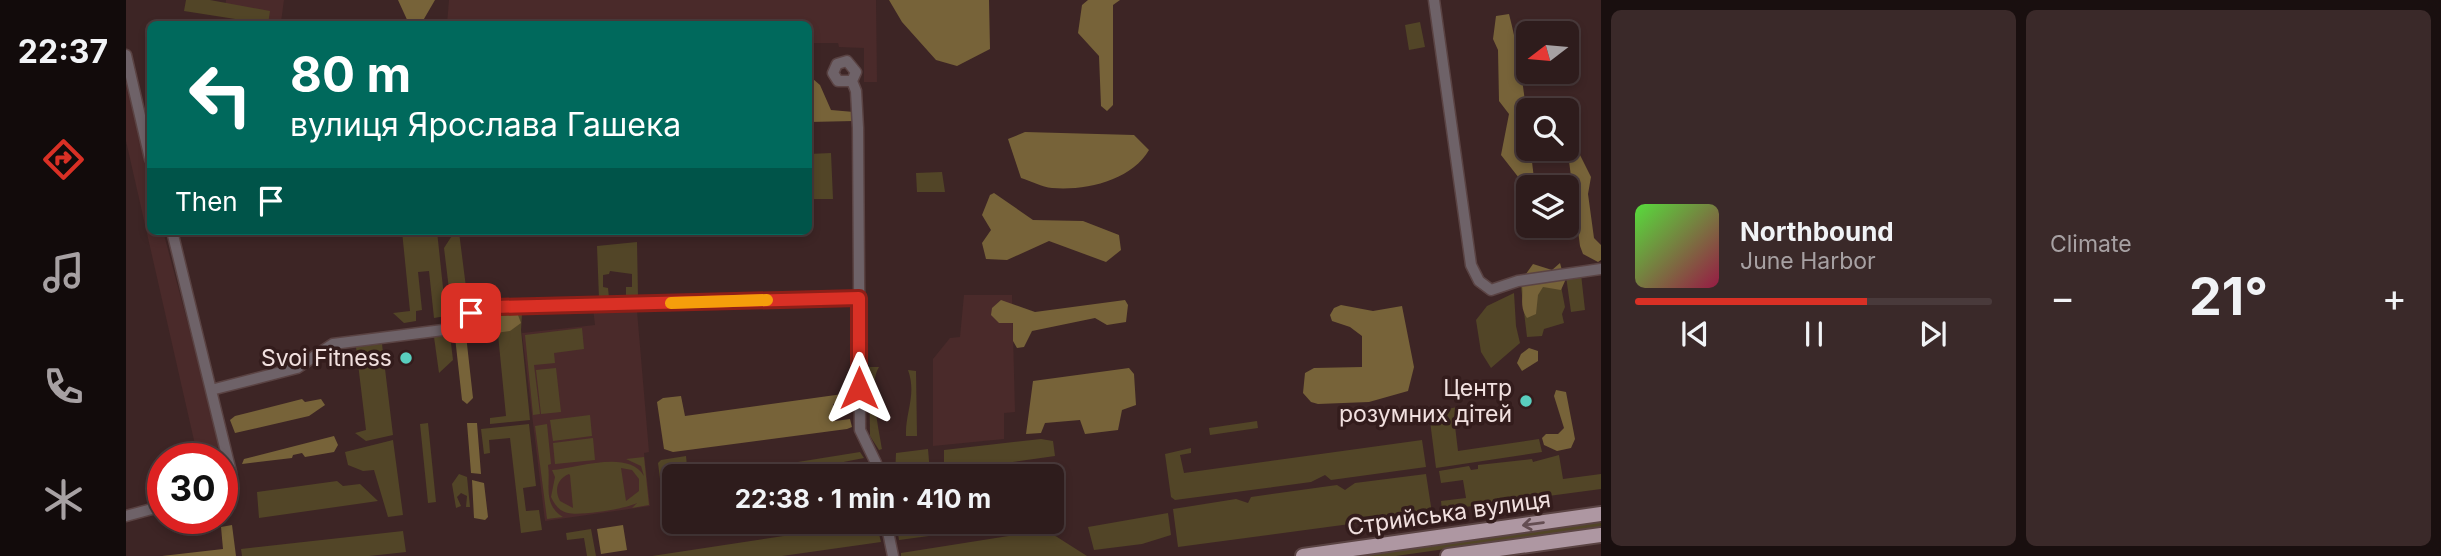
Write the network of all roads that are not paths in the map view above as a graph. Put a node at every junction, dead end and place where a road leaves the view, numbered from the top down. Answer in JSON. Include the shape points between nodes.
{"nodes":[{"id":1,"x":1434,"y":0,"type":"edge"},
{"id":2,"x":126,"y":55,"type":"edge"},
{"id":3,"x":852,"y":81,"type":"dead end"},
{"id":4,"x":147,"y":146,"type":"edge"},
{"id":5,"x":173,"y":235,"type":"edge"},
{"id":6,"x":1601,"y":269,"type":"edge"},
{"id":7,"x":859,"y":298,"type":"junction"},
{"id":8,"x":211,"y":390,"type":"junction"},
{"id":9,"x":220,"y":443,"type":"edge"},
{"id":10,"x":876,"y":464,"type":"edge"},
{"id":11,"x":147,"y":510,"type":"edge"},
{"id":12,"x":1601,"y":514,"type":"edge"},
{"id":13,"x":126,"y":516,"type":"edge"},
{"id":14,"x":888,"y":534,"type":"edge"},
{"id":15,"x":1601,"y":535,"type":"edge"},
{"id":16,"x":892,"y":556,"type":"edge"},
{"id":17,"x":1303,"y":556,"type":"edge"},
{"id":18,"x":1448,"y":556,"type":"edge"}],
"edges":[{"from":1,"to":6,"type":"street","via":[[1471,265],[1479,281],[1491,290],[1518,281]]},
{"from":2,"to":4,"type":"street"},
{"from":3,"to":7,"type":"street","via":[[858,116]]},
{"from":5,"to":8,"type":"street"},
{"from":7,"to":8,"type":"street","via":[[494,307],[471,313],[451,329],[333,344],[297,368]]},
{"from":7,"to":10,"type":"street","via":[[860,430]]},
{"from":8,"to":9,"type":"street"},
{"from":11,"to":13,"type":"street"},
{"from":12,"to":17,"type":"main road","name":"Стрийська вулиця","one_way":true},
{"from":14,"to":16,"type":"street"},
{"from":15,"to":18,"type":"main road","name":"Стрийська вулиця"}]}
